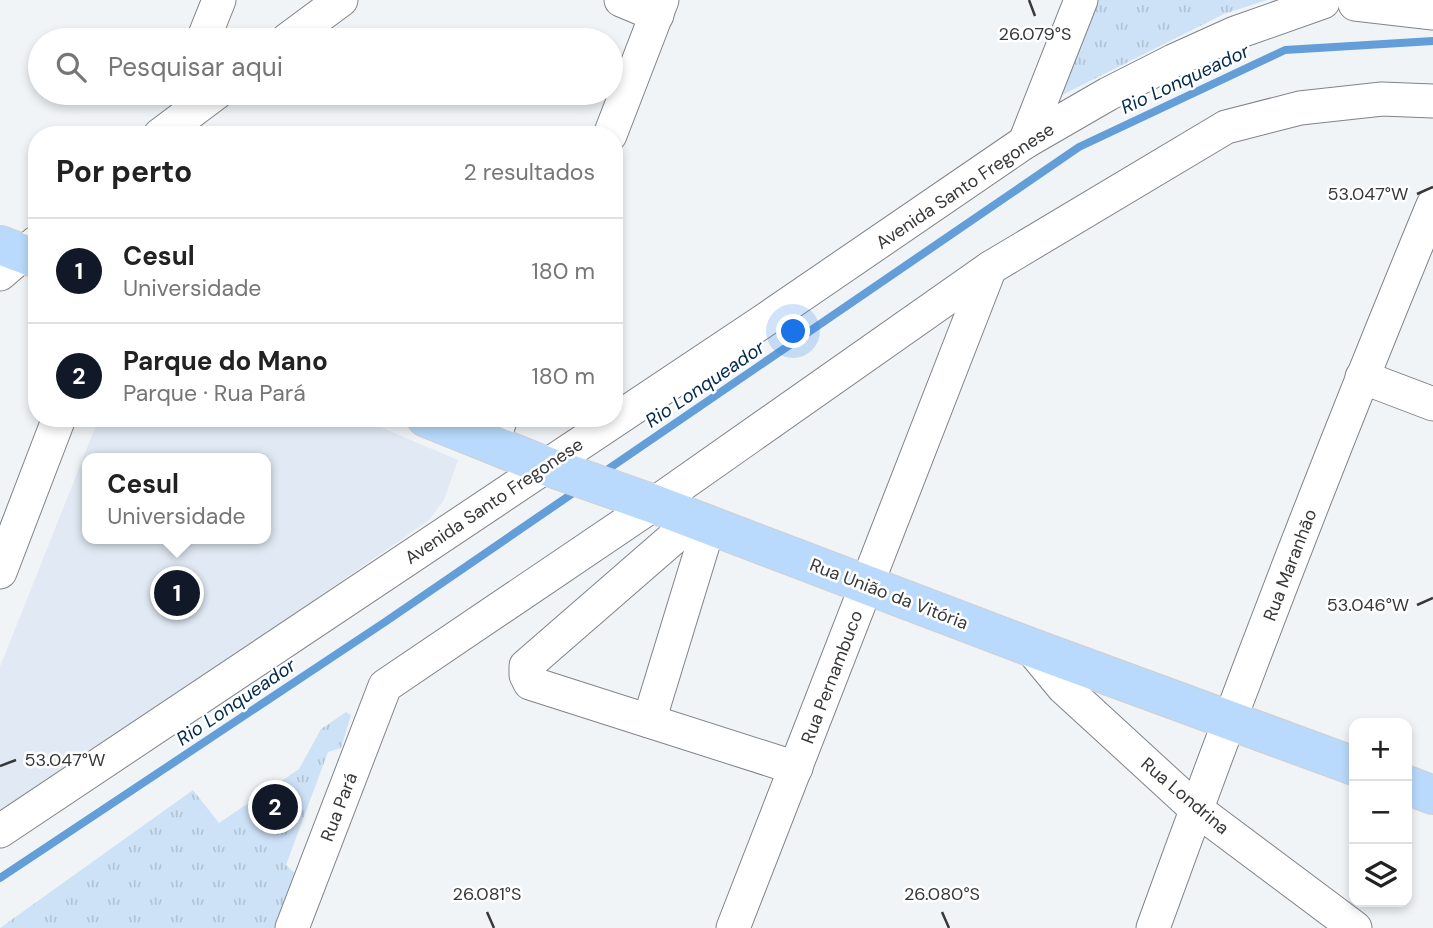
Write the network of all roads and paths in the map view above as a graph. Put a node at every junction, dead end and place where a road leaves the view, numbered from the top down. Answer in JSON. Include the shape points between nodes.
{"nodes":[{"id":1,"x":219,"y":0,"type":"edge"},
{"id":2,"x":341,"y":0,"type":"edge"},
{"id":3,"x":621,"y":0,"type":"edge"},
{"id":4,"x":1081,"y":0,"type":"edge"},
{"id":5,"x":1340,"y":1,"type":"edge"},
{"id":6,"x":659,"y":7,"type":"edge"},
{"id":7,"x":1433,"y":13,"type":"edge"},
{"id":8,"x":208,"y":28,"type":"edge"},
{"id":9,"x":303,"y":28,"type":"edge"},
{"id":10,"x":623,"y":101,"type":"edge"},
{"id":11,"x":1433,"y":101,"type":"edge"},
{"id":12,"x":177,"y":105,"type":"edge"},
{"id":13,"x":200,"y":105,"type":"edge"},
{"id":14,"x":621,"y":105,"type":"edge"},
{"id":15,"x":168,"y":126,"type":"edge"},
{"id":16,"x":173,"y":126,"type":"edge"},
{"id":17,"x":613,"y":126,"type":"edge"},
{"id":18,"x":1026,"y":142,"type":"junction"},
{"id":19,"x":1433,"y":205,"type":"edge"},
{"id":20,"x":990,"y":268,"type":"junction"},
{"id":21,"x":1362,"y":377,"type":"junction"},
{"id":22,"x":1433,"y":404,"type":"edge"},
{"id":23,"x":623,"y":420,"type":"edge"},
{"id":24,"x":56,"y":427,"type":"edge"},
{"id":25,"x":471,"y":427,"type":"edge"},
{"id":26,"x":613,"y":427,"type":"edge"},
{"id":27,"x":496,"y":432,"type":"edge"},
{"id":28,"x":553,"y":469,"type":"junction"},
{"id":29,"x":641,"y":499,"type":"junction"},
{"id":30,"x":701,"y":522,"type":"junction"},
{"id":31,"x":0,"y":572,"type":"edge"},
{"id":32,"x":867,"y":586,"type":"junction"},
{"id":33,"x":1030,"y":647,"type":"junction"},
{"id":34,"x":649,"y":721,"type":"junction"},
{"id":35,"x":1230,"y":722,"type":"junction"},
{"id":36,"x":1349,"y":764,"type":"edge"},
{"id":37,"x":796,"y":768,"type":"junction"},
{"id":38,"x":1412,"y":787,"type":"edge"},
{"id":39,"x":1433,"y":794,"type":"edge"},
{"id":40,"x":1196,"y":809,"type":"junction"},
{"id":41,"x":0,"y":831,"type":"edge"},
{"id":42,"x":292,"y":928,"type":"edge"},
{"id":43,"x":733,"y":928,"type":"edge"},
{"id":44,"x":1153,"y":928,"type":"edge"},
{"id":45,"x":1355,"y":928,"type":"edge"}],
"edges":[{"from":1,"to":8,"type":"street"},
{"from":2,"to":9,"type":"street"},
{"from":3,"to":6,"type":"street"},
{"from":4,"to":18,"type":"street"},
{"from":5,"to":7,"type":"street"},
{"from":5,"to":18,"type":"street","name":"Avenida Santo Fregonese","via":[[1235,33],[1108,94]]},
{"from":6,"to":10,"type":"street"},
{"from":11,"to":20,"type":"street","via":[[1382,99],[1300,107],[1226,128]]},
{"from":12,"to":15,"type":"street"},
{"from":13,"to":16,"type":"street"},
{"from":14,"to":17,"type":"street"},
{"from":18,"to":23,"type":"street","name":"Avenida Santo Fregonese"},
{"from":19,"to":21,"type":"street","name":"Rua Maranhão"},
{"from":20,"to":29,"type":"street"},
{"from":20,"to":32,"type":"street","name":"Rua Pernambuco"},
{"from":21,"to":22,"type":"street"},
{"from":21,"to":35,"type":"street","name":"Rua Maranhão"},
{"from":24,"to":31,"type":"street"},
{"from":25,"to":27,"type":"main road","name":"Rua União da Vitória"},
{"from":26,"to":28,"type":"street","name":"Avenida Santo Fregonese"},
{"from":27,"to":28,"type":"main road","name":"Rua União da Vitória"},
{"from":28,"to":29,"type":"main road","name":"Rua União da Vitória"},
{"from":28,"to":41,"type":"street","name":"Avenida Santo Fregonese"},
{"from":29,"to":30,"type":"main road","name":"Rua União da Vitória"},
{"from":29,"to":42,"type":"street","name":"Rua Pará","via":[[385,686]]},
{"from":30,"to":32,"type":"main road","name":"Rua União da Vitória"},
{"from":30,"to":34,"type":"street"},
{"from":30,"to":34,"type":"street","via":[[526,666],[530,683]]},
{"from":32,"to":33,"type":"main road","name":"Rua União da Vitória"},
{"from":32,"to":37,"type":"street","name":"Rua Pernambuco"},
{"from":33,"to":35,"type":"main road","name":"Rua União da Vitória"},
{"from":33,"to":40,"type":"street","name":"Rua Londrina","via":[[1063,687]]},
{"from":34,"to":37,"type":"street"},
{"from":35,"to":36,"type":"main road","name":"Rua União da Vitória"},
{"from":35,"to":40,"type":"street","name":"Rua Maranhão"},
{"from":37,"to":43,"type":"street","name":"Rua Pernambuco"},
{"from":38,"to":39,"type":"main road"},
{"from":40,"to":44,"type":"street","name":"Rua Maranhão"},
{"from":40,"to":45,"type":"street","name":"Rua Londrina"}]}
